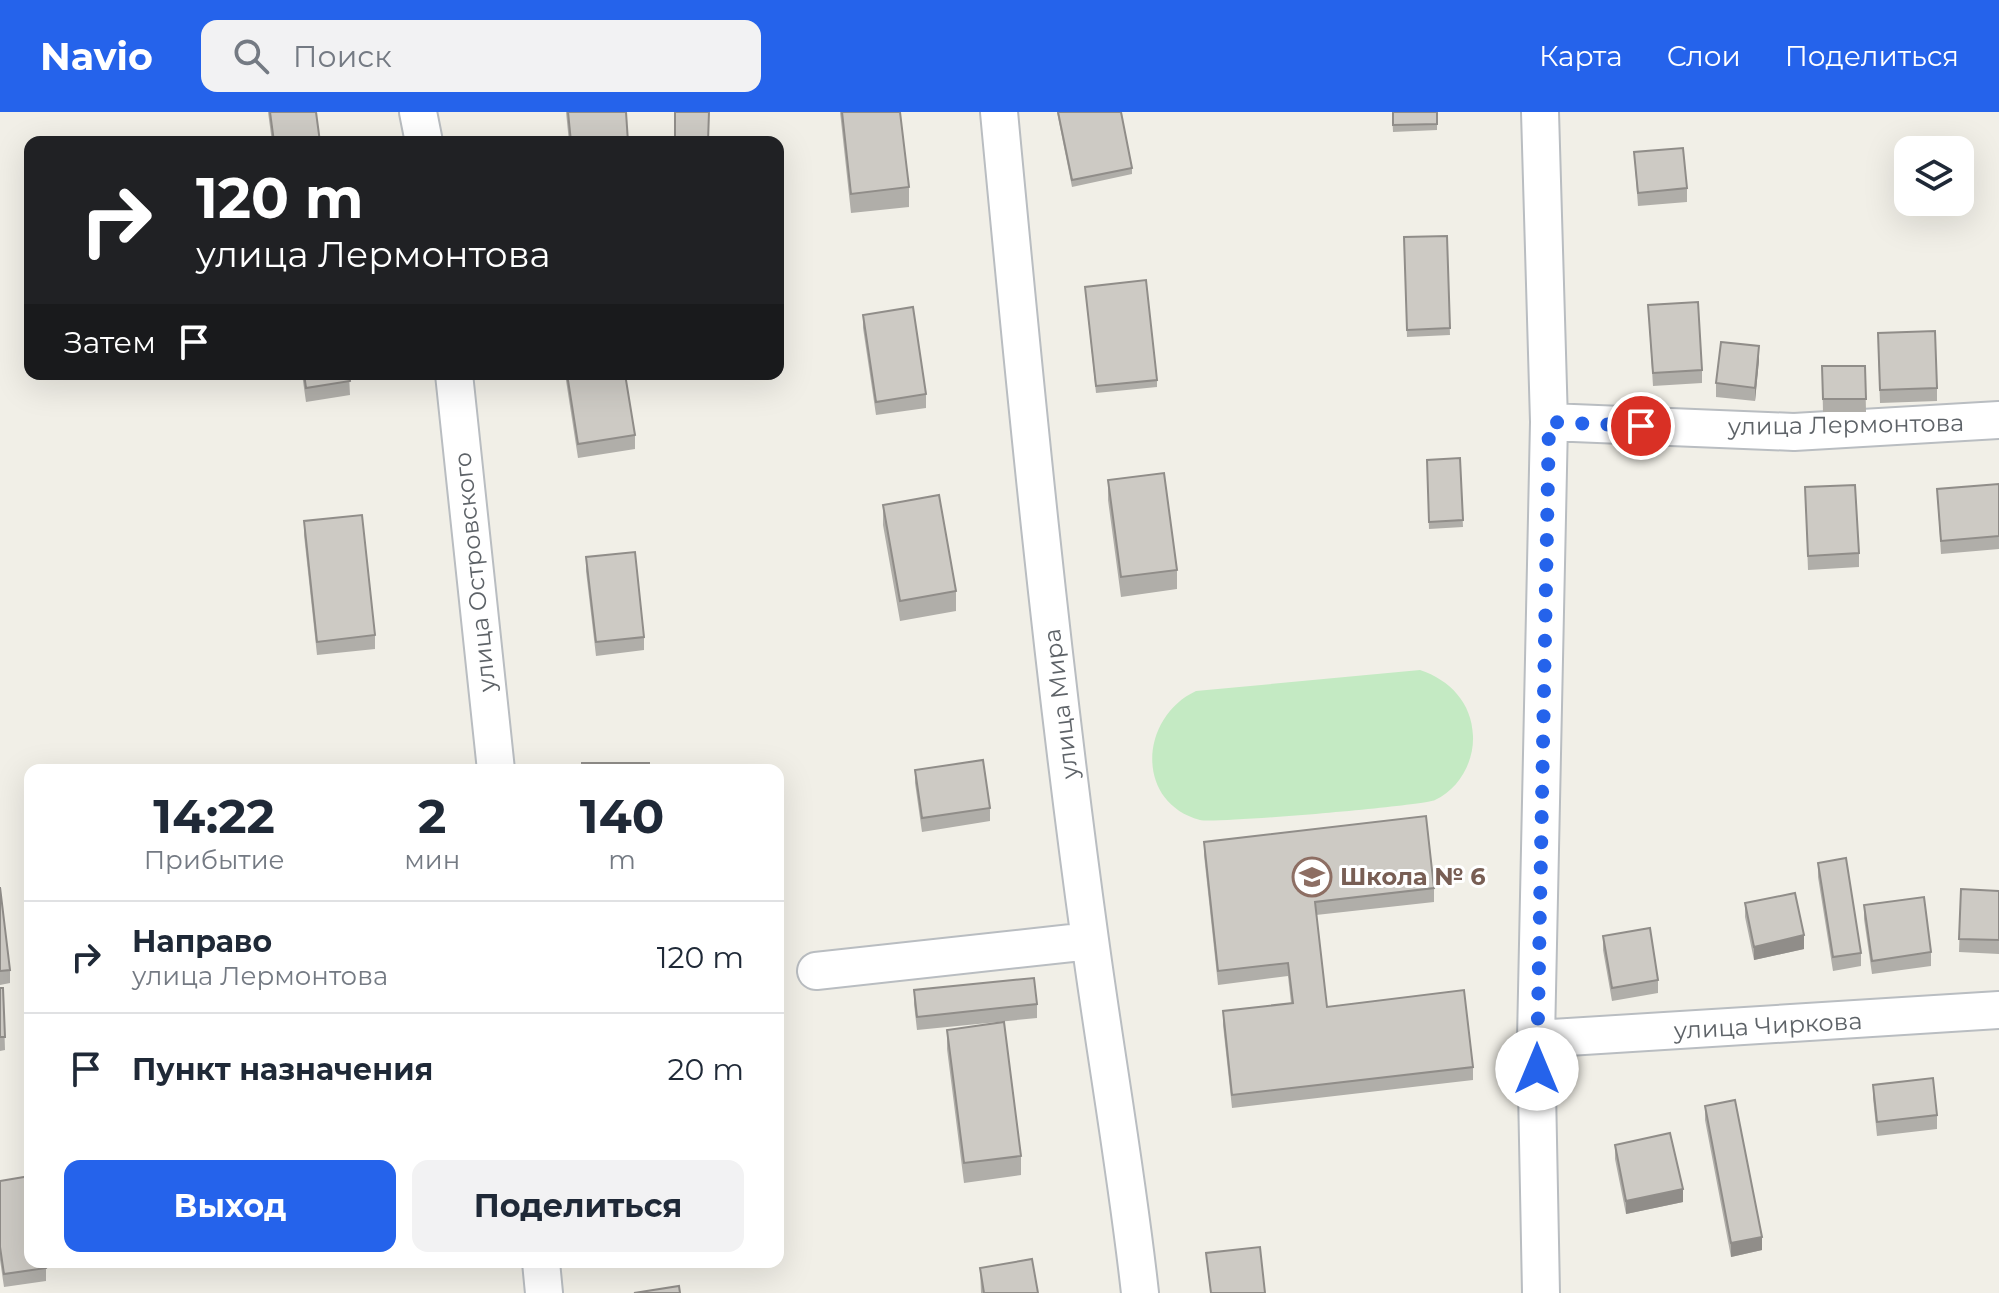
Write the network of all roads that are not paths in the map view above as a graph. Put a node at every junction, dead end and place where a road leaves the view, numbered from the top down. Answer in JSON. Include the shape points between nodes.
{"nodes":[{"id":1,"x":418,"y":112,"type":"edge"},
{"id":2,"x":999,"y":112,"type":"edge"},
{"id":3,"x":1540,"y":112,"type":"edge"},
{"id":4,"x":423,"y":136,"type":"edge"},
{"id":5,"x":455,"y":380,"type":"edge"},
{"id":6,"x":1999,"y":420,"type":"edge"},
{"id":7,"x":1549,"y":422,"type":"junction"},
{"id":8,"x":495,"y":764,"type":"edge"},
{"id":9,"x":1090,"y":941,"type":"junction"},
{"id":10,"x":816,"y":971,"type":"dead end"},
{"id":11,"x":1999,"y":1010,"type":"edge"},
{"id":12,"x":1536,"y":1039,"type":"junction"},
{"id":13,"x":542,"y":1268,"type":"edge"},
{"id":14,"x":544,"y":1293,"type":"edge"},
{"id":15,"x":1140,"y":1293,"type":"edge"},
{"id":16,"x":1541,"y":1293,"type":"edge"}],
"edges":[{"from":1,"to":4,"type":"street"},
{"from":2,"to":9,"type":"street","name":"улица Мира","via":[[1033,479]]},
{"from":3,"to":7,"type":"street"},
{"from":5,"to":8,"type":"street","name":"улица Островского"},
{"from":6,"to":7,"type":"street","name":"улица Лермонтова","via":[[1794,432]]},
{"from":7,"to":12,"type":"street"},
{"from":9,"to":10,"type":"street"},
{"from":9,"to":15,"type":"street","name":"улица Мира"},
{"from":11,"to":12,"type":"street","name":"улица Чиркова"},
{"from":12,"to":16,"type":"street"},
{"from":13,"to":14,"type":"street"}]}
